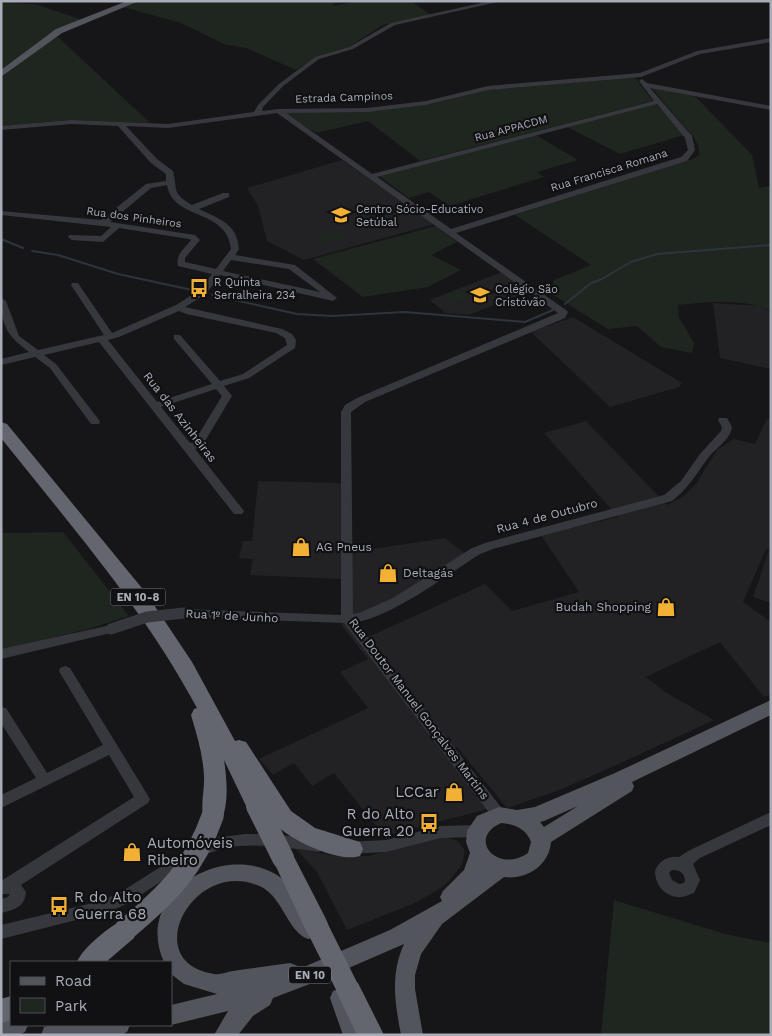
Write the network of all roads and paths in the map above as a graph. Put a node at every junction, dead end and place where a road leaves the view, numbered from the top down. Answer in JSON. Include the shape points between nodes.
{"nodes":[{"id":1,"x":136,"y":1,"type":"edge"},
{"id":2,"x":499,"y":1,"type":"edge"},
{"id":3,"x":771,"y":40,"type":"edge"},
{"id":4,"x":1,"y":74,"type":"edge"},
{"id":5,"x":638,"y":76,"type":"junction"},
{"id":6,"x":644,"y":85,"type":"junction"},
{"id":7,"x":658,"y":102,"type":"junction"},
{"id":8,"x":771,"y":108,"type":"edge"},
{"id":9,"x":278,"y":111,"type":"junction"},
{"id":10,"x":257,"y":114,"type":"junction"},
{"id":11,"x":119,"y":123,"type":"junction"},
{"id":12,"x":144,"y":125,"type":"junction"},
{"id":13,"x":1,"y":128,"type":"edge"},
{"id":14,"x":128,"y":132,"type":"junction"},
{"id":15,"x":370,"y":177,"type":"junction"},
{"id":16,"x":171,"y":182,"type":"junction"},
{"id":17,"x":226,"y":195,"type":"dead end"},
{"id":18,"x":193,"y":208,"type":"junction"},
{"id":19,"x":1,"y":213,"type":"edge"},
{"id":20,"x":103,"y":223,"type":"junction"},
{"id":21,"x":117,"y":225,"type":"junction"},
{"id":22,"x":450,"y":232,"type":"junction"},
{"id":23,"x":72,"y":237,"type":"dead end"},
{"id":24,"x":230,"y":257,"type":"junction"},
{"id":25,"x":218,"y":272,"type":"junction"},
{"id":26,"x":75,"y":285,"type":"dead end"},
{"id":27,"x":1,"y":301,"type":"edge"},
{"id":28,"x":178,"y":307,"type":"junction"},
{"id":29,"x":177,"y":337,"type":"dead end"},
{"id":30,"x":106,"y":338,"type":"junction"},
{"id":31,"x":38,"y":354,"type":"junction"},
{"id":32,"x":1,"y":362,"type":"edge"},
{"id":33,"x":219,"y":385,"type":"junction"},
{"id":34,"x":154,"y":406,"type":"junction"},
{"id":35,"x":723,"y":420,"type":"dead end"},
{"id":36,"x":95,"y":422,"type":"dead end"},
{"id":37,"x":1,"y":427,"type":"edge"},
{"id":38,"x":188,"y":448,"type":"junction"},
{"id":39,"x":31,"y":465,"type":"junction"},
{"id":40,"x":238,"y":511,"type":"dead end"},
{"id":41,"x":347,"y":619,"type":"junction"},
{"id":42,"x":1,"y":654,"type":"edge"},
{"id":43,"x":65,"y":671,"type":"dead end"},
{"id":44,"x":190,"y":679,"type":"junction"},
{"id":45,"x":771,"y":707,"type":"edge"},
{"id":46,"x":1,"y":712,"type":"edge"},
{"id":47,"x":201,"y":715,"type":"junction"},
{"id":48,"x":704,"y":740,"type":"junction"},
{"id":49,"x":112,"y":747,"type":"junction"},
{"id":50,"x":44,"y":779,"type":"junction"},
{"id":51,"x":1,"y":802,"type":"edge"},
{"id":52,"x":253,"y":808,"type":"junction"},
{"id":53,"x":500,"y":814,"type":"junction"},
{"id":54,"x":520,"y":817,"type":"junction"},
{"id":55,"x":771,"y":818,"type":"edge"},
{"id":56,"x":476,"y":831,"type":"junction"},
{"id":57,"x":540,"y":839,"type":"junction"},
{"id":58,"x":352,"y":849,"type":"junction"},
{"id":59,"x":480,"y":854,"type":"junction"},
{"id":60,"x":682,"y":864,"type":"dead end"},
{"id":61,"x":500,"y":868,"type":"junction"},
{"id":62,"x":3,"y":888,"type":"edge"},
{"id":63,"x":1,"y":906,"type":"edge"},
{"id":64,"x":441,"y":914,"type":"junction"},
{"id":65,"x":312,"y":928,"type":"junction"},
{"id":66,"x":1,"y":932,"type":"edge"},
{"id":67,"x":90,"y":961,"type":"edge"},
{"id":68,"x":295,"y":976,"type":"junction"},
{"id":69,"x":344,"y":992,"type":"junction"},
{"id":70,"x":172,"y":1006,"type":"edge"},
{"id":71,"x":172,"y":1016,"type":"edge"},
{"id":72,"x":112,"y":1026,"type":"edge"},
{"id":73,"x":52,"y":1035,"type":"edge"},
{"id":74,"x":225,"y":1035,"type":"edge"},
{"id":75,"x":354,"y":1035,"type":"edge"},
{"id":76,"x":360,"y":1035,"type":"edge"},
{"id":77,"x":371,"y":1035,"type":"edge"},
{"id":78,"x":412,"y":1035,"type":"edge"}],
"edges":[{"from":1,"to":4,"type":"main road","via":[[58,31]]},
{"from":2,"to":10,"type":"street","via":[[392,24],[351,48],[316,58],[281,85],[260,106]]},
{"from":3,"to":5,"type":"street","name":"Estrada Campinos","via":[[699,52]]},
{"from":5,"to":6,"type":"street","name":"Rua Francisca Romana"},
{"from":5,"to":9,"type":"street","name":"Estrada Campinos","via":[[488,88],[394,107]]},
{"from":6,"to":7,"type":"street","name":"Rua Francisca Romana"},
{"from":6,"to":8,"type":"street"},
{"from":7,"to":15,"type":"street","name":"Rua APPACDM"},
{"from":7,"to":22,"type":"street","name":"Rua Francisca Romana","via":[[689,138],[693,148],[684,159]]},
{"from":9,"to":10,"type":"street","name":"Estrada Campinos"},
{"from":9,"to":15,"type":"street","name":"Rua Doutor Manuel Gonçalves Martins"},
{"from":10,"to":12,"type":"street","name":"Estrada Campinos","via":[[182,125]]},
{"from":11,"to":12,"type":"street","name":"Estrada Campinos"},
{"from":11,"to":13,"type":"street","name":"Estrada Campinos","via":[[71,122]]},
{"from":11,"to":14,"type":"street"},
{"from":12,"to":14,"type":"street","via":[[133,127]]},
{"from":14,"to":16,"type":"street","via":[[154,162],[170,172]]},
{"from":15,"to":22,"type":"street","name":"Rua Doutor Manuel Gonçalves Martins"},
{"from":16,"to":18,"type":"street","via":[[173,194]]},
{"from":16,"to":20,"type":"street","via":[[149,186]]},
{"from":17,"to":18,"type":"street"},
{"from":18,"to":24,"type":"street","via":[[228,228],[236,242]]},
{"from":19,"to":20,"type":"street","name":"Rua dos Pinheiros"},
{"from":20,"to":21,"type":"street","name":"Rua dos Pinheiros"},
{"from":21,"to":23,"type":"street","via":[[103,239]]},
{"from":21,"to":25,"type":"street","name":"Rua dos Pinheiros","via":[[195,238],[180,262]]},
{"from":22,"to":41,"type":"street","name":"Rua Doutor Manuel Gonçalves Martins","via":[[559,308],[563,314],[360,400],[348,408]]},
{"from":24,"to":25,"type":"street"},
{"from":24,"to":25,"type":"street","name":"Rua dos Pinheiros","via":[[292,267],[334,298]]},
{"from":25,"to":28,"type":"street","via":[[202,293]]},
{"from":26,"to":30,"type":"street","name":"Rua das Azinheiras"},
{"from":27,"to":31,"type":"street","via":[[15,337]]},
{"from":28,"to":30,"type":"street"},
{"from":28,"to":33,"type":"street","via":[[279,331],[293,342],[288,350],[246,376]]},
{"from":29,"to":33,"type":"street"},
{"from":30,"to":31,"type":"street"},
{"from":30,"to":34,"type":"street","name":"Rua das Azinheiras"},
{"from":31,"to":32,"type":"street"},
{"from":31,"to":36,"type":"street","via":[[53,366]]},
{"from":33,"to":34,"type":"street"},
{"from":33,"to":38,"type":"street","via":[[227,396],[225,401],[198,444]]},
{"from":34,"to":38,"type":"street","name":"Rua das Azinheiras"},
{"from":35,"to":41,"type":"street","name":"Rua 4 de Outubro","via":[[726,432],[702,458],[691,479],[668,498],[489,546],[384,608]]},
{"from":37,"to":39,"type":"highway","number":"EN 10-8"},
{"from":38,"to":40,"type":"street","name":"Rua das Azinheiras"},
{"from":39,"to":44,"type":"highway","number":"EN 10-8","via":[[124,577]]},
{"from":39,"to":47,"type":"highway","number":"EN 10-8","via":[[41,484],[117,581]]},
{"from":41,"to":42,"type":"street","name":"Rua 1º de Junho","bridge":true,"via":[[276,619],[184,613],[147,617]]},
{"from":41,"to":53,"type":"street","name":"Rua Doutor Manuel Gonçalves Martins"},
{"from":43,"to":49,"type":"street"},
{"from":44,"to":52,"type":"highway","number":"EN 10-8"},
{"from":44,"to":58,"type":"highway","via":[[202,690],[293,828],[312,839]]},
{"from":45,"to":48,"type":"main road"},
{"from":46,"to":50,"type":"street"},
{"from":47,"to":52,"type":"highway","number":"EN 10-8"},
{"from":47,"to":67,"type":"highway","bridge":true,"via":[[216,770],[213,815],[208,833],[173,888]]},
{"from":48,"to":54,"type":"main road","via":[[537,815]]},
{"from":48,"to":57,"type":"main road"},
{"from":49,"to":50,"type":"street"},
{"from":49,"to":62,"type":"street","via":[[143,799]]},
{"from":50,"to":51,"type":"street"},
{"from":52,"to":65,"type":"highway","number":"EN 10-8"},
{"from":53,"to":54,"type":"main road"},
{"from":53,"to":56,"type":"main road","via":[[485,820]]},
{"from":54,"to":57,"type":"main road","via":[[535,828]]},
{"from":55,"to":60,"type":"street","via":[[695,854]]},
{"from":56,"to":58,"type":"street","via":[[441,832],[386,846]]},
{"from":56,"to":59,"type":"main road","via":[[475,843]]},
{"from":57,"to":61,"type":"main road","via":[[540,847],[532,861],[516,869]]},
{"from":58,"to":66,"type":"street","via":[[255,839],[225,840],[198,850],[110,904]]},
{"from":59,"to":61,"type":"main road","via":[[487,862]]},
{"from":59,"to":68,"type":"main road","number":"EN 10","via":[[472,875],[463,886],[436,906]]},
{"from":61,"to":64,"type":"main road","number":"EN 10"},
{"from":62,"to":63,"type":"street","via":[[16,889],[18,896],[13,904]]},
{"from":64,"to":68,"type":"main road","number":"EN 10","via":[[387,942]]},
{"from":64,"to":78,"type":"main road","via":[[413,945],[406,961],[404,981]]},
{"from":65,"to":68,"type":"main road","via":[[272,882],[237,872],[213,875],[191,886],[175,904],[167,922],[167,943],[173,962],[187,975],[216,984]]},
{"from":65,"to":69,"type":"highway","number":"EN 10-8","bridge":true},
{"from":68,"to":70,"type":"main road","number":"EN 10"},
{"from":68,"to":71,"type":"main road","number":"EN 10","via":[[223,1004]]},
{"from":68,"to":74,"type":"main road","via":[[246,1008]]},
{"from":69,"to":75,"type":"main road"},
{"from":69,"to":76,"type":"main road","number":"EN 10-8"},
{"from":69,"to":77,"type":"highway","number":"EN 10-8"},
{"from":72,"to":73,"type":"main road"}]}
